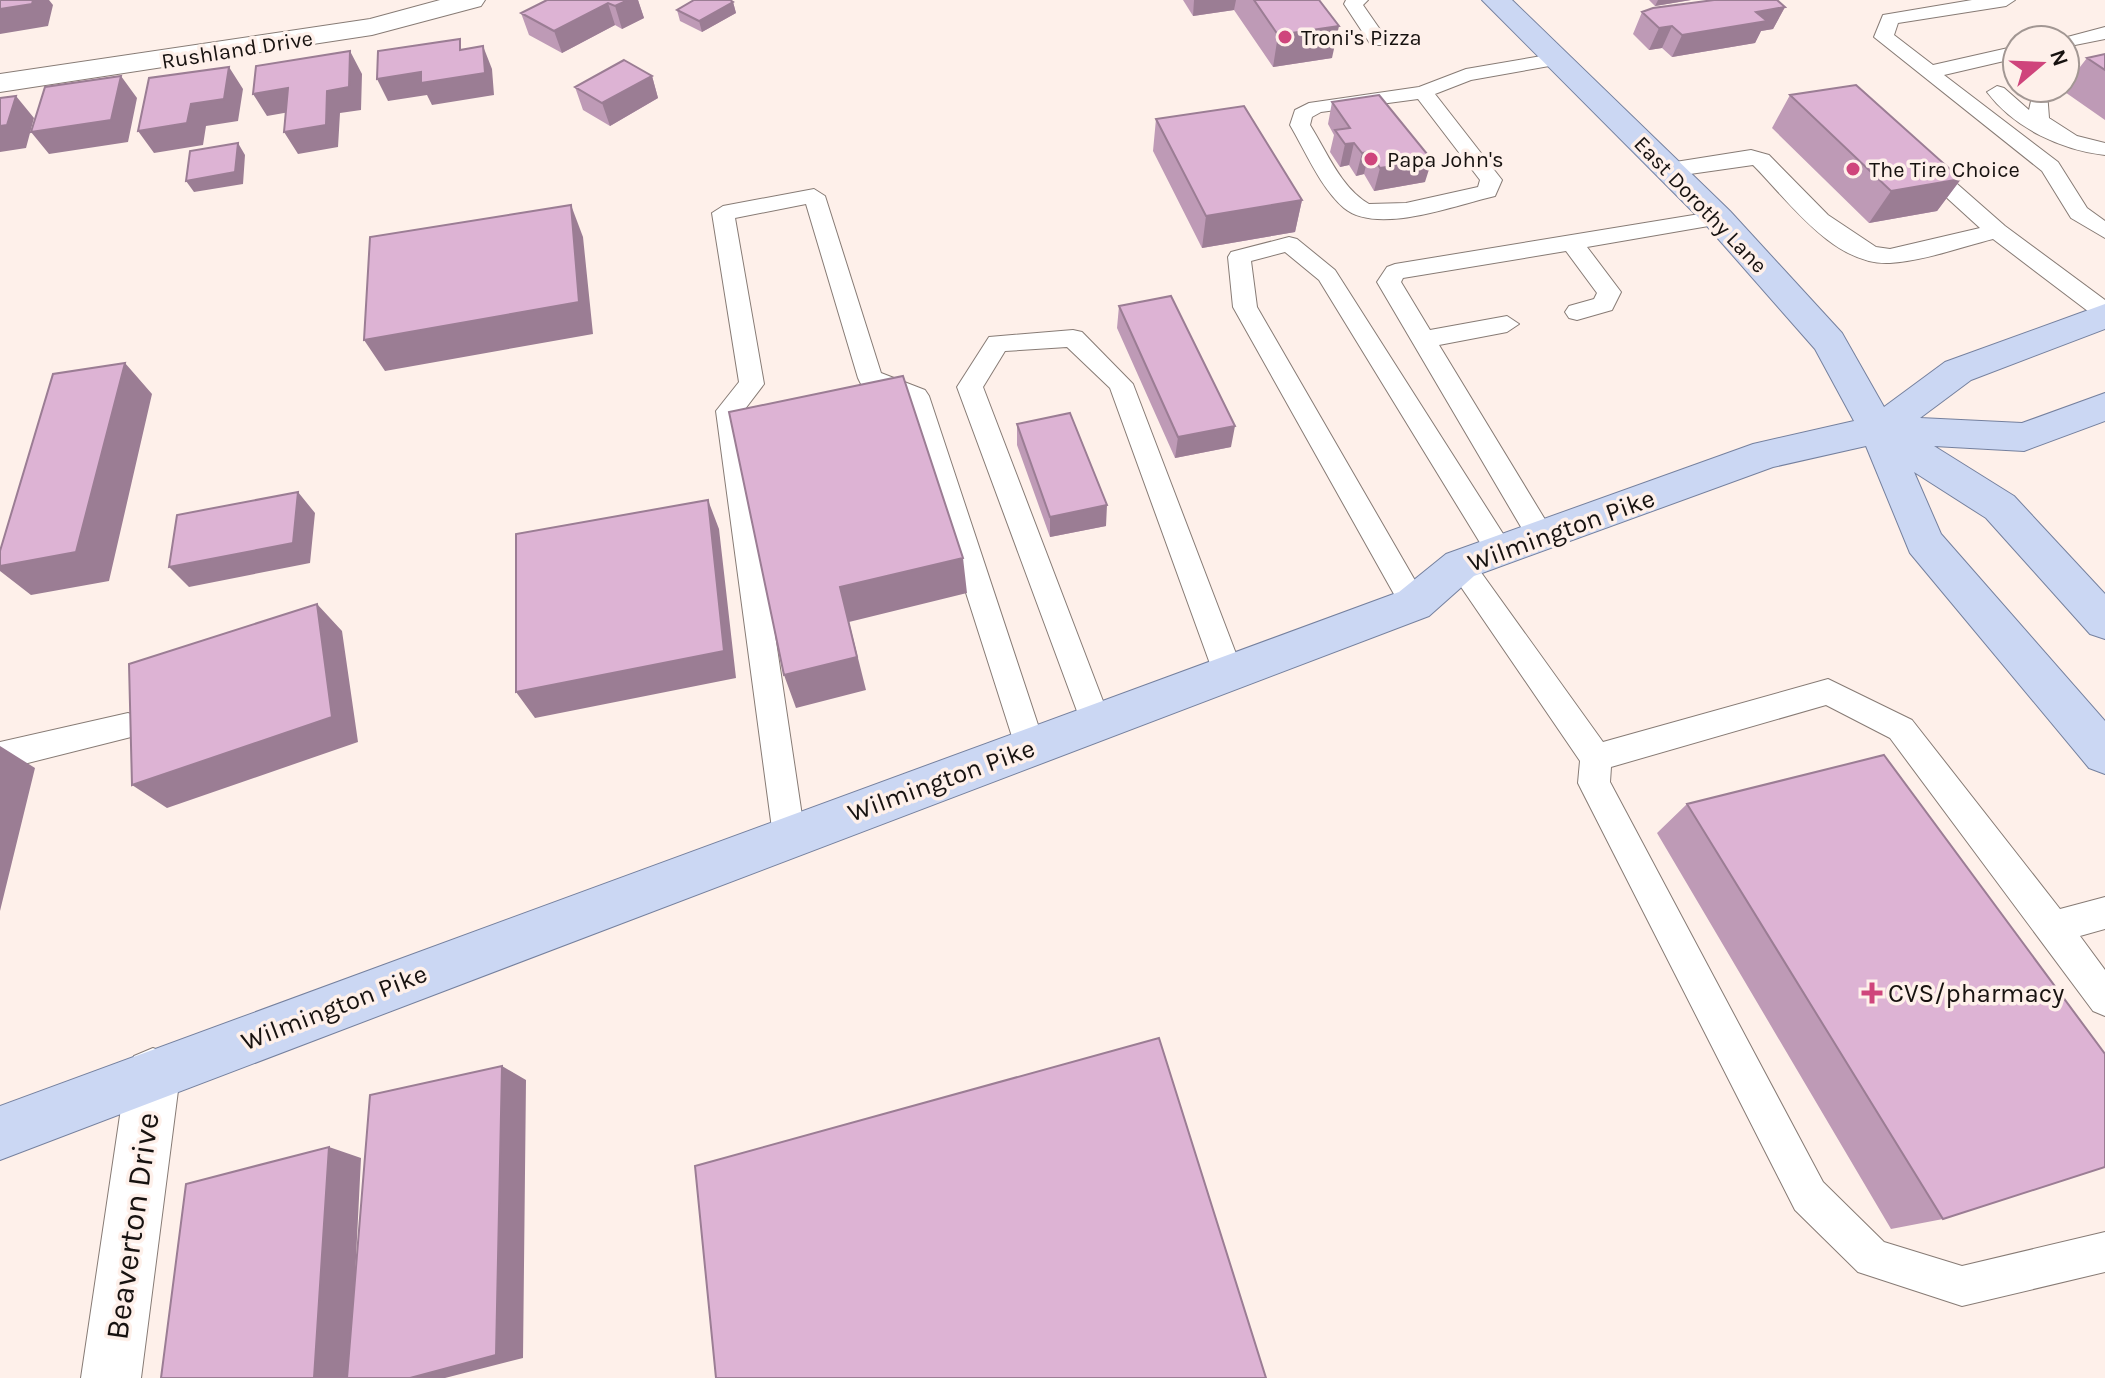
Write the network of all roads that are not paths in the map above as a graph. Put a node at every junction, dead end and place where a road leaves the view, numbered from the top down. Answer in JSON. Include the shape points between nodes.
{"nodes":[{"id":1,"x":471,"y":0,"type":"edge"},
{"id":2,"x":1359,"y":0,"type":"edge"},
{"id":3,"x":1496,"y":0,"type":"edge"},
{"id":4,"x":2006,"y":0,"type":"edge"},
{"id":5,"x":2105,"y":33,"type":"edge"},
{"id":6,"x":2081,"y":38,"type":"edge"},
{"id":7,"x":1378,"y":41,"type":"dead end"},
{"id":8,"x":2001,"y":56,"type":"edge"},
{"id":9,"x":1559,"y":59,"type":"junction"},
{"id":10,"x":1930,"y":72,"type":"junction"},
{"id":11,"x":2001,"y":73,"type":"edge"},
{"id":12,"x":0,"y":83,"type":"edge"},
{"id":13,"x":1423,"y":92,"type":"junction"},
{"id":14,"x":2001,"y":93,"type":"edge"},
{"id":15,"x":2011,"y":104,"type":"edge"},
{"id":16,"x":2040,"y":104,"type":"edge"},
{"id":17,"x":2058,"y":137,"type":"junction"},
{"id":18,"x":2105,"y":149,"type":"edge"},
{"id":19,"x":1906,"y":151,"type":"edge"},
{"id":20,"x":2105,"y":164,"type":"edge"},
{"id":21,"x":2050,"y":167,"type":"junction"},
{"id":22,"x":1669,"y":170,"type":"junction"},
{"id":23,"x":1718,"y":218,"type":"junction"},
{"id":24,"x":1997,"y":231,"type":"junction"},
{"id":25,"x":2105,"y":231,"type":"edge"},
{"id":26,"x":1571,"y":242,"type":"junction"},
{"id":27,"x":1577,"y":312,"type":"dead end"},
{"id":28,"x":2105,"y":314,"type":"edge"},
{"id":29,"x":1507,"y":324,"type":"dead end"},
{"id":30,"x":1427,"y":339,"type":"junction"},
{"id":31,"x":2105,"y":406,"type":"edge"},
{"id":32,"x":1878,"y":430,"type":"junction"},
{"id":33,"x":1541,"y":536,"type":"junction"},
{"id":34,"x":1500,"y":551,"type":"junction"},
{"id":35,"x":1460,"y":565,"type":"junction"},
{"id":36,"x":1414,"y":604,"type":"junction"},
{"id":37,"x":2105,"y":622,"type":"edge"},
{"id":38,"x":1228,"y":672,"type":"junction"},
{"id":39,"x":1096,"y":722,"type":"junction"},
{"id":40,"x":128,"y":726,"type":"edge"},
{"id":41,"x":1030,"y":746,"type":"junction"},
{"id":42,"x":2105,"y":754,"type":"edge"},
{"id":43,"x":0,"y":756,"type":"edge"},
{"id":44,"x":1596,"y":758,"type":"junction"},
{"id":45,"x":789,"y":836,"type":"junction"},
{"id":46,"x":2105,"y":913,"type":"edge"},
{"id":47,"x":2057,"y":932,"type":"junction"},
{"id":48,"x":2105,"y":999,"type":"edge"},
{"id":49,"x":153,"y":1075,"type":"junction"},
{"id":50,"x":0,"y":1133,"type":"edge"},
{"id":51,"x":2105,"y":1252,"type":"edge"},
{"id":52,"x":111,"y":1378,"type":"edge"}],
"edges":[{"from":1,"to":12,"type":"street","name":"Rushland Drive","via":[[372,27]]},
{"from":2,"to":7,"type":"lane","via":[[1353,4]]},
{"from":3,"to":9,"type":"main road","name":"East Dorothy Lane"},
{"from":4,"to":10,"type":"lane","via":[[1890,19],[1884,37]]},
{"from":5,"to":6,"type":"lane"},
{"from":8,"to":10,"type":"lane"},
{"from":9,"to":13,"type":"lane","via":[[1466,75]]},
{"from":9,"to":22,"type":"main road","name":"East Dorothy Lane"},
{"from":10,"to":21,"type":"lane"},
{"from":11,"to":14,"type":"lane","via":[[1993,76]]},
{"from":13,"to":13,"type":"lane","via":[[1316,107],[1302,114],[1300,125],[1346,198],[1364,211],[1389,211],[1487,191],[1491,180]]},
{"from":15,"to":17,"type":"lane"},
{"from":16,"to":17,"type":"lane","via":[[2039,120]]},
{"from":17,"to":18,"type":"lane"},
{"from":19,"to":24,"type":"lane"},
{"from":20,"to":21,"type":"lane"},
{"from":21,"to":25,"type":"lane","via":[[2079,213]]},
{"from":22,"to":23,"type":"main road","name":"East Dorothy Lane"},
{"from":22,"to":24,"type":"lane","via":[[1751,156],[1761,160],[1847,243],[1874,256]]},
{"from":23,"to":26,"type":"lane"},
{"from":23,"to":32,"type":"main road","name":"East Dorothy Lane","via":[[1829,342]]},
{"from":24,"to":28,"type":"lane"},
{"from":26,"to":27,"type":"lane","via":[[1609,292],[1604,304]]},
{"from":26,"to":30,"type":"lane","via":[[1395,272],[1389,282]]},
{"from":28,"to":32,"type":"main road","name":"Wilmington Pike","via":[[1958,371]]},
{"from":29,"to":30,"type":"lane"},
{"from":30,"to":33,"type":"lane"},
{"from":31,"to":32,"type":"main road","name":"Wilmington Pike","via":[[2024,437]]},
{"from":32,"to":33,"type":"main road","name":"Wilmington Pike","via":[[1767,454]]},
{"from":32,"to":37,"type":"main road","name":"East Dorothy Lane","via":[[2000,507]]},
{"from":32,"to":42,"type":"main road","name":"East Dorothy Lane","via":[[1924,542]]},
{"from":33,"to":34,"type":"main road","name":"Wilmington Pike"},
{"from":34,"to":35,"type":"main road","name":"Wilmington Pike"},
{"from":34,"to":36,"type":"lane","via":[[1327,275],[1289,244],[1239,257],[1245,307]]},
{"from":35,"to":36,"type":"main road","name":"Wilmington Pike"},
{"from":35,"to":44,"type":"lane"},
{"from":36,"to":38,"type":"main road","name":"Wilmington Pike"},
{"from":38,"to":39,"type":"main road","name":"Wilmington Pike"},
{"from":38,"to":39,"type":"lane","via":[[1121,384],[1073,338],[998,343],[970,387]]},
{"from":39,"to":41,"type":"main road","name":"Wilmington Pike"},
{"from":40,"to":43,"type":"lane"},
{"from":41,"to":45,"type":"main road","name":"Wilmington Pike"},
{"from":41,"to":45,"type":"lane","via":[[916,396],[870,378],[814,196],[723,213],[752,384],[729,411]]},
{"from":44,"to":47,"type":"lane","via":[[1828,692],[1901,729]]},
{"from":44,"to":51,"type":"lane","via":[[1594,783],[1809,1196],[1872,1258],[1962,1286]]},
{"from":45,"to":49,"type":"main road","name":"Wilmington Pike"},
{"from":46,"to":47,"type":"lane","via":[[2053,927]]},
{"from":47,"to":48,"type":"lane"},
{"from":49,"to":50,"type":"main road","name":"Wilmington Pike"},
{"from":49,"to":52,"type":"street","name":"Beaverton Drive"}]}
